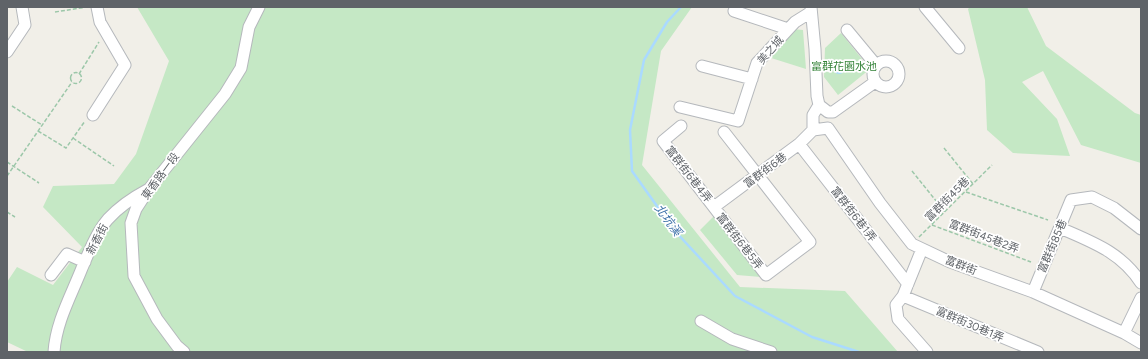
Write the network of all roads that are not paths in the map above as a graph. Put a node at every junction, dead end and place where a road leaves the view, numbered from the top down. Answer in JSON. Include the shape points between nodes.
{"nodes":[{"id":1,"x":22,"y":7,"type":"edge"},
{"id":2,"x":97,"y":7,"type":"edge"},
{"id":3,"x":259,"y":7,"type":"edge"},
{"id":4,"x":925,"y":7,"type":"edge"},
{"id":5,"x":811,"y":10,"type":"edge"},
{"id":6,"x":734,"y":11,"type":"dead end"},
{"id":7,"x":788,"y":29,"type":"junction"},
{"id":8,"x":847,"y":30,"type":"dead end"},
{"id":9,"x":959,"y":48,"type":"dead end"},
{"id":10,"x":7,"y":52,"type":"edge"},
{"id":11,"x":876,"y":65,"type":"junction"},
{"id":12,"x":702,"y":66,"type":"dead end"},
{"id":13,"x":752,"y":79,"type":"junction"},
{"id":14,"x":875,"y":82,"type":"junction"},
{"id":15,"x":819,"y":105,"type":"junction"},
{"id":16,"x":680,"y":107,"type":"dead end"},
{"id":17,"x":828,"y":112,"type":"junction"},
{"id":18,"x":93,"y":115,"type":"road end"},
{"id":19,"x":681,"y":126,"type":"dead end"},
{"id":20,"x":828,"y":128,"type":"junction"},
{"id":21,"x":813,"y":130,"type":"junction"},
{"id":22,"x":724,"y":132,"type":"dead end"},
{"id":23,"x":799,"y":144,"type":"junction"},
{"id":24,"x":758,"y":175,"type":"junction"},
{"id":25,"x":149,"y":189,"type":"junction"},
{"id":26,"x":714,"y":207,"type":"junction"},
{"id":27,"x":1060,"y":228,"type":"junction"},
{"id":28,"x":1141,"y":229,"type":"edge"},
{"id":29,"x":917,"y":247,"type":"junction"},
{"id":30,"x":85,"y":262,"type":"junction"},
{"id":31,"x":51,"y":275,"type":"dead end"},
{"id":32,"x":1141,"y":283,"type":"edge"},
{"id":33,"x":908,"y":284,"type":"junction"},
{"id":34,"x":1033,"y":292,"type":"junction"},
{"id":35,"x":903,"y":296,"type":"junction"},
{"id":36,"x":1141,"y":298,"type":"edge"},
{"id":37,"x":701,"y":321,"type":"dead end"},
{"id":38,"x":1124,"y":333,"type":"junction"},
{"id":39,"x":1141,"y":343,"type":"edge"},
{"id":40,"x":54,"y":352,"type":"edge"},
{"id":41,"x":184,"y":352,"type":"edge"},
{"id":42,"x":771,"y":352,"type":"edge"},
{"id":43,"x":927,"y":352,"type":"edge"},
{"id":44,"x":1038,"y":352,"type":"edge"}],
"edges":[{"from":1,"to":10,"type":"street","via":[[25,25]]},
{"from":2,"to":18,"type":"street","via":[[100,22],[125,66]]},
{"from":3,"to":25,"type":"street","name":"東香路一段","via":[[249,27],[241,68],[234,81]]},
{"from":4,"to":9,"type":"street"},
{"from":5,"to":7,"type":"street","name":"美之城"},
{"from":5,"to":15,"type":"street","via":[[816,49],[816,96]]},
{"from":6,"to":7,"type":"street"},
{"from":7,"to":13,"type":"street","name":"美之城","via":[[757,63]]},
{"from":8,"to":11,"type":"street"},
{"from":11,"to":14,"type":"street","via":[[872,73]]},
{"from":11,"to":14,"type":"street","via":[[884,61],[892,62],[899,73],[897,82],[890,87],[882,87]]},
{"from":12,"to":13,"type":"street"},
{"from":13,"to":16,"type":"street","name":"美之城","via":[[738,121]]},
{"from":14,"to":17,"type":"street","via":[[838,110]]},
{"from":15,"to":17,"type":"street"},
{"from":15,"to":21,"type":"street","via":[[813,115]]},
{"from":17,"to":20,"type":"street"},
{"from":19,"to":26,"type":"street","name":"富群街6巷4弄","via":[[663,141]]},
{"from":20,"to":21,"type":"street"},
{"from":20,"to":29,"type":"street","name":"富群街","via":[[880,203]]},
{"from":21,"to":23,"type":"street","name":"富群街6巷"},
{"from":22,"to":24,"type":"street"},
{"from":23,"to":24,"type":"street","name":"富群街6巷"},
{"from":23,"to":33,"type":"street","name":"富群街6巷1弄"},
{"from":24,"to":26,"type":"street","name":"富群街6巷"},
{"from":24,"to":26,"type":"street","name":"富群街6巷5弄","via":[[810,242],[766,275]]},
{"from":25,"to":30,"type":"street","name":"新香街","via":[[126,202],[107,220]]},
{"from":25,"to":41,"type":"street","name":"東香路一段","via":[[136,209],[131,223],[134,276],[157,319]]},
{"from":27,"to":28,"type":"street","name":"富群街85巷","via":[[1071,200],[1092,197],[1114,208]]},
{"from":27,"to":32,"type":"street","via":[[1105,247],[1134,273]]},
{"from":27,"to":34,"type":"street","name":"富群街85巷"},
{"from":29,"to":33,"type":"street"},
{"from":29,"to":34,"type":"street","name":"富群街","via":[[950,262]]},
{"from":30,"to":31,"type":"street","name":"新香街","via":[[68,254]]},
{"from":30,"to":40,"type":"street","name":"新香街","via":[[64,310],[55,338]]},
{"from":33,"to":35,"type":"street"},
{"from":34,"to":38,"type":"street","name":"富群街"},
{"from":35,"to":43,"type":"street","via":[[896,305],[898,319]]},
{"from":35,"to":44,"type":"street","name":"富群街30巷1弄"},
{"from":36,"to":38,"type":"street"},
{"from":37,"to":42,"type":"street","via":[[732,339]]},
{"from":38,"to":39,"type":"street","name":"富群街"}]}
